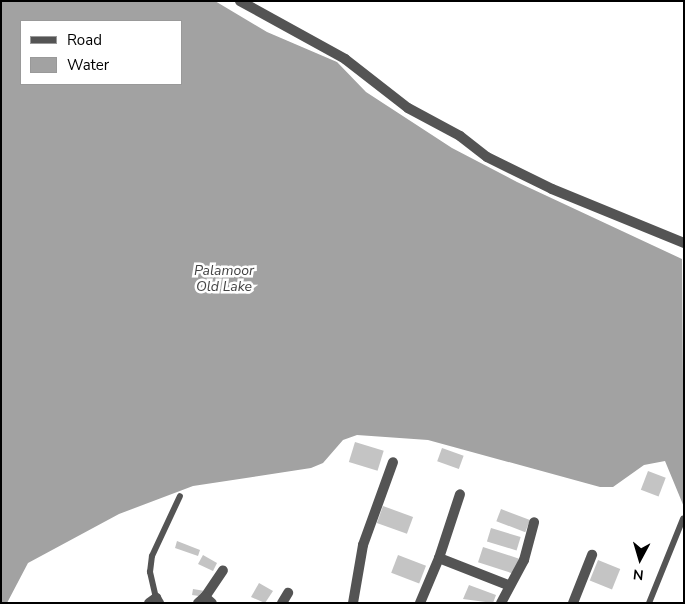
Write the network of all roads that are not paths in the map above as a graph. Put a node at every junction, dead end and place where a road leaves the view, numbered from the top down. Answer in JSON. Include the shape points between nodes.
{"nodes":[{"id":1,"x":240,"y":1,"type":"edge"},
{"id":2,"x":682,"y":244,"type":"edge"},
{"id":3,"x":393,"y":462,"type":"dead end"},
{"id":4,"x":460,"y":494,"type":"dead end"},
{"id":5,"x":180,"y":496,"type":"dead end"},
{"id":6,"x":683,"y":519,"type":"edge"},
{"id":7,"x":534,"y":522,"type":"dead end"},
{"id":8,"x":592,"y":555,"type":"dead end"},
{"id":9,"x":440,"y":558,"type":"junction"},
{"id":10,"x":223,"y":570,"type":"dead end"},
{"id":11,"x":508,"y":585,"type":"junction"},
{"id":12,"x":155,"y":601,"type":"edge"},
{"id":13,"x":205,"y":601,"type":"edge"},
{"id":14,"x":353,"y":603,"type":"edge"},
{"id":15,"x":420,"y":603,"type":"edge"},
{"id":16,"x":501,"y":603,"type":"edge"},
{"id":17,"x":573,"y":603,"type":"edge"},
{"id":18,"x":649,"y":603,"type":"edge"}],
"edges":[{"from":1,"to":2,"type":"street","via":[[345,59],[408,108],[460,136],[487,157],[552,189]]},
{"from":3,"to":14,"type":"street","via":[[362,545]]},
{"from":4,"to":9,"type":"street"},
{"from":5,"to":12,"type":"lane","via":[[152,556],[150,572]]},
{"from":6,"to":18,"type":"lane"},
{"from":7,"to":11,"type":"street","via":[[524,560]]},
{"from":8,"to":17,"type":"street"},
{"from":9,"to":11,"type":"street"},
{"from":9,"to":15,"type":"street"},
{"from":10,"to":13,"type":"street"},
{"from":11,"to":16,"type":"street"}]}
